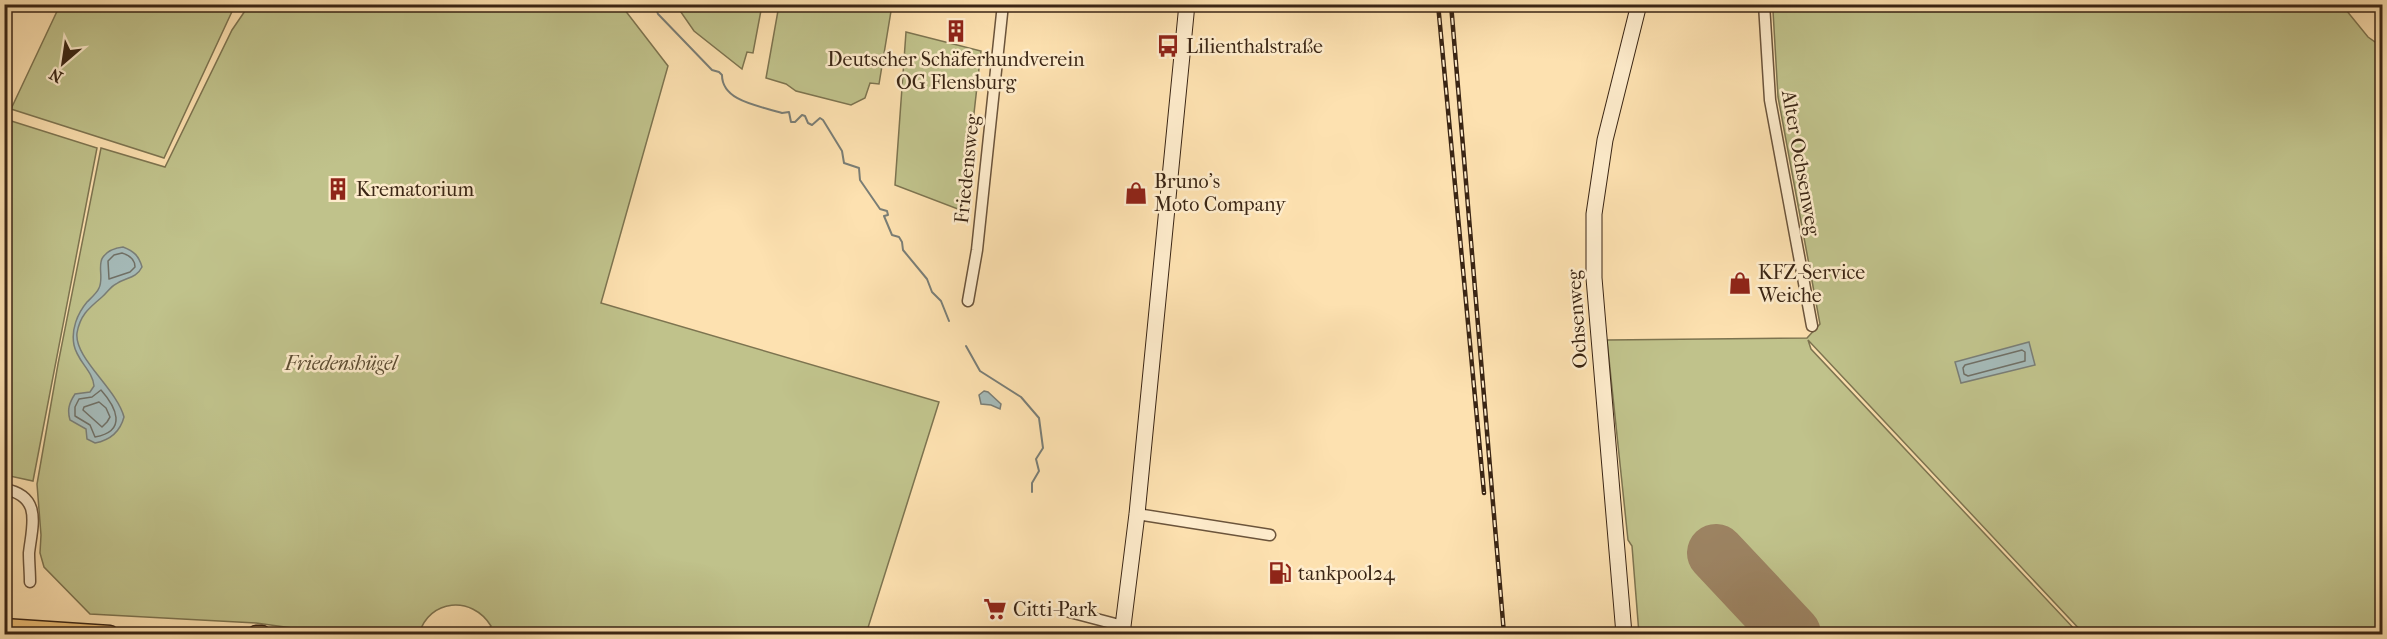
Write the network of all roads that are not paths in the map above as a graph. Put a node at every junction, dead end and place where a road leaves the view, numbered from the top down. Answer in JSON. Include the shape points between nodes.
{"nodes":[{"id":1,"x":1003,"y":4,"type":"edge"},
{"id":2,"x":1187,"y":4,"type":"edge"},
{"id":3,"x":1639,"y":4,"type":"edge"},
{"id":4,"x":1764,"y":4,"type":"edge"},
{"id":5,"x":968,"y":301,"type":"dead end"},
{"id":6,"x":1812,"y":326,"type":"dead end"},
{"id":7,"x":4,"y":489,"type":"edge"},
{"id":8,"x":1137,"y":514,"type":"junction"},
{"id":9,"x":1270,"y":535,"type":"dead end"},
{"id":10,"x":30,"y":582,"type":"dead end"},
{"id":11,"x":1066,"y":611,"type":"dead end"},
{"id":12,"x":4,"y":627,"type":"edge"},
{"id":13,"x":1122,"y":632,"type":"edge"},
{"id":14,"x":110,"y":634,"type":"edge"},
{"id":15,"x":256,"y":634,"type":"edge"},
{"id":16,"x":262,"y":634,"type":"edge"},
{"id":17,"x":1624,"y":634,"type":"edge"}],
"edges":[{"from":1,"to":5,"type":"street","name":"Friedensweg"},
{"from":2,"to":8,"type":"main road"},
{"from":3,"to":17,"type":"main road","name":"Ochsenweg","via":[[1605,140],[1594,214],[1594,278]]},
{"from":4,"to":6,"type":"street","name":"Alter Ochsenweg","via":[[1770,100]]},
{"from":7,"to":10,"type":"street","via":[[25,498],[33,510]]},
{"from":8,"to":9,"type":"street"},
{"from":8,"to":13,"type":"main road"},
{"from":11,"to":13,"type":"street"},
{"from":12,"to":14,"type":"main road"},
{"from":15,"to":16,"type":"main road"}]}
